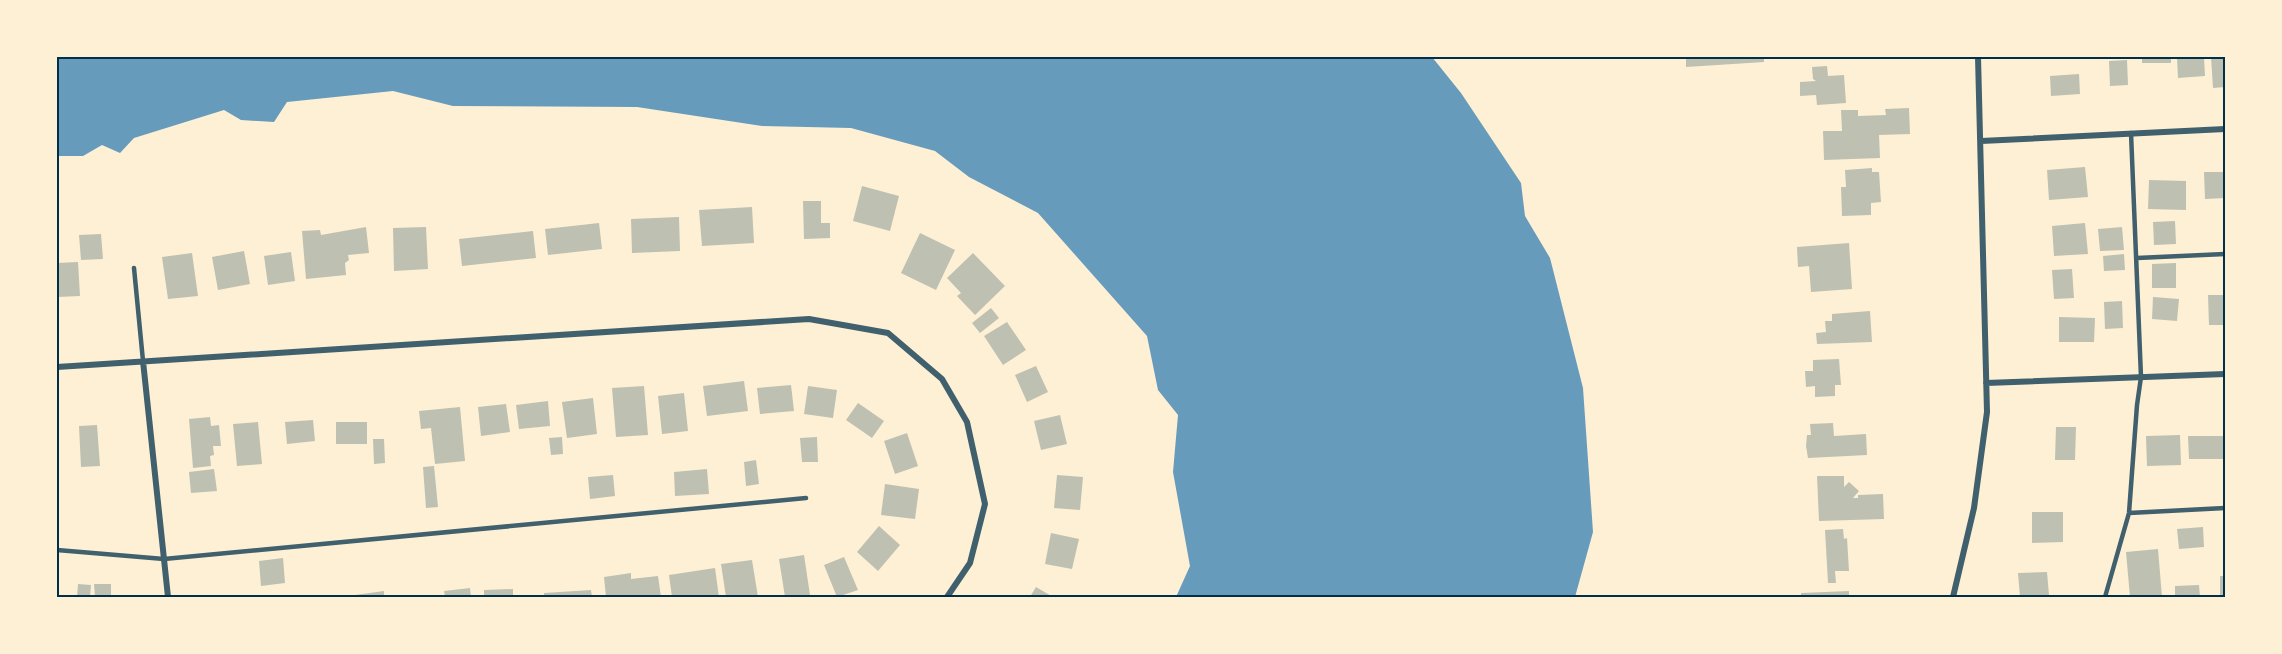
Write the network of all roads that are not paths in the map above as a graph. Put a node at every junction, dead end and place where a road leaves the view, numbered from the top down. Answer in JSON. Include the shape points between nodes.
{"nodes":[{"id":1,"x":1978,"y":57,"type":"edge"},
{"id":2,"x":2225,"y":129,"type":"edge"},
{"id":3,"x":2131,"y":133,"type":"junction"},
{"id":4,"x":1981,"y":141,"type":"junction"},
{"id":5,"x":2225,"y":254,"type":"edge"},
{"id":6,"x":2137,"y":258,"type":"junction"},
{"id":7,"x":134,"y":268,"type":"dead end"},
{"id":8,"x":143,"y":361,"type":"junction"},
{"id":9,"x":57,"y":367,"type":"edge"},
{"id":10,"x":2225,"y":374,"type":"edge"},
{"id":11,"x":2141,"y":377,"type":"junction"},
{"id":12,"x":1986,"y":383,"type":"junction"},
{"id":13,"x":806,"y":498,"type":"dead end"},
{"id":14,"x":2225,"y":508,"type":"edge"},
{"id":15,"x":2129,"y":513,"type":"junction"},
{"id":16,"x":57,"y":550,"type":"edge"},
{"id":17,"x":164,"y":560,"type":"junction"},
{"id":18,"x":168,"y":597,"type":"edge"},
{"id":19,"x":947,"y":597,"type":"edge"},
{"id":20,"x":1953,"y":597,"type":"edge"},
{"id":21,"x":2105,"y":597,"type":"edge"}],
"edges":[{"from":1,"to":4,"type":"street"},
{"from":2,"to":3,"type":"street"},
{"from":3,"to":4,"type":"street"},
{"from":3,"to":6,"type":"lane"},
{"from":4,"to":12,"type":"street"},
{"from":5,"to":6,"type":"lane"},
{"from":6,"to":11,"type":"lane"},
{"from":7,"to":8,"type":"lane"},
{"from":8,"to":9,"type":"street"},
{"from":8,"to":17,"type":"street"},
{"from":8,"to":19,"type":"street","via":[[809,320],[888,333],[942,379],[967,422],[985,504],[970,563]]},
{"from":10,"to":11,"type":"street"},
{"from":11,"to":12,"type":"street"},
{"from":11,"to":15,"type":"lane"},
{"from":12,"to":20,"type":"street","via":[[1987,412],[1974,508]]},
{"from":13,"to":17,"type":"lane"},
{"from":14,"to":15,"type":"lane"},
{"from":15,"to":21,"type":"lane"},
{"from":16,"to":17,"type":"lane"},
{"from":17,"to":18,"type":"street"}]}
